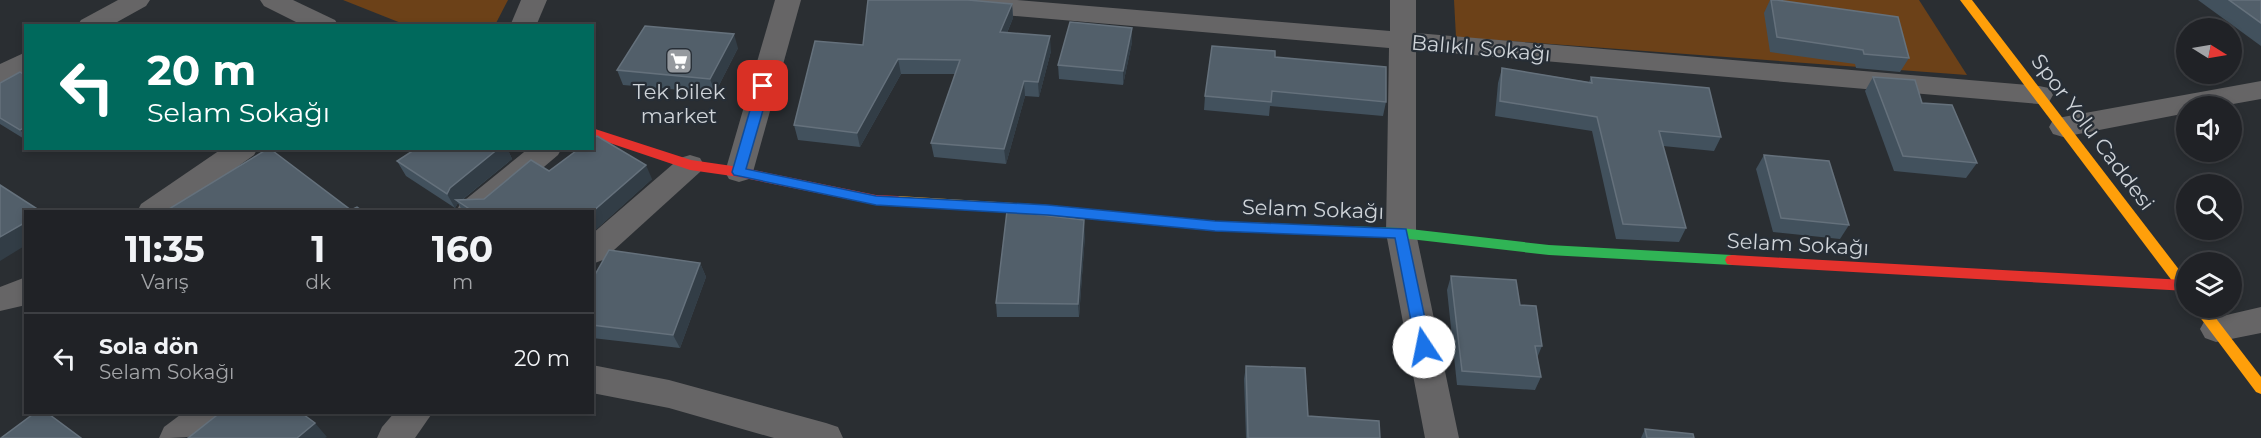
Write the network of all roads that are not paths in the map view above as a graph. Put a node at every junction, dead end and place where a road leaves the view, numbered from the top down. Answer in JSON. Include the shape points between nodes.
{"nodes":[{"id":1,"x":136,"y":0,"type":"edge"},
{"id":2,"x":273,"y":0,"type":"edge"},
{"id":3,"x":534,"y":0,"type":"edge"},
{"id":4,"x":788,"y":0,"type":"edge"},
{"id":5,"x":923,"y":0,"type":"edge"},
{"id":6,"x":1402,"y":0,"type":"edge"},
{"id":7,"x":1966,"y":0,"type":"edge"},
{"id":8,"x":94,"y":24,"type":"edge"},
{"id":9,"x":322,"y":24,"type":"edge"},
{"id":10,"x":524,"y":24,"type":"edge"},
{"id":11,"x":1401,"y":41,"type":"junction"},
{"id":12,"x":24,"y":62,"type":"edge"},
{"id":13,"x":0,"y":75,"type":"edge"},
{"id":14,"x":2261,"y":90,"type":"edge"},
{"id":15,"x":2039,"y":96,"type":"junction"},
{"id":16,"x":2063,"y":127,"type":"junction"},
{"id":17,"x":594,"y":133,"type":"edge"},
{"id":18,"x":241,"y":150,"type":"edge"},
{"id":19,"x":546,"y":150,"type":"edge"},
{"id":20,"x":690,"y":165,"type":"junction"},
{"id":21,"x":739,"y":172,"type":"junction"},
{"id":22,"x":155,"y":210,"type":"edge"},
{"id":23,"x":473,"y":210,"type":"edge"},
{"id":24,"x":1401,"y":233,"type":"junction"},
{"id":25,"x":594,"y":250,"type":"edge"},
{"id":26,"x":2176,"y":276,"type":"edge"},
{"id":27,"x":2176,"y":287,"type":"edge"},
{"id":28,"x":24,"y":290,"type":"edge"},
{"id":29,"x":0,"y":299,"type":"edge"},
{"id":30,"x":2208,"y":318,"type":"edge"},
{"id":31,"x":2261,"y":320,"type":"edge"},
{"id":32,"x":594,"y":379,"type":"edge"},
{"id":33,"x":2261,"y":388,"type":"edge"},
{"id":34,"x":207,"y":414,"type":"edge"},
{"id":35,"x":415,"y":414,"type":"edge"},
{"id":36,"x":176,"y":438,"type":"edge"},
{"id":37,"x":394,"y":438,"type":"edge"},
{"id":38,"x":826,"y":438,"type":"edge"},
{"id":39,"x":1442,"y":438,"type":"edge"}],
"edges":[{"from":1,"to":8,"type":"street"},
{"from":2,"to":9,"type":"street"},
{"from":3,"to":10,"type":"street"},
{"from":4,"to":21,"type":"street"},
{"from":5,"to":11,"type":"street","name":"Balıklı Sokağı"},
{"from":6,"to":11,"type":"street"},
{"from":7,"to":15,"type":"street","name":"Spor Yolu Caddesi"},
{"from":11,"to":15,"type":"street","name":"Balıklı Sokağı"},
{"from":11,"to":24,"type":"street"},
{"from":12,"to":13,"type":"street"},
{"from":14,"to":16,"type":"street"},
{"from":15,"to":16,"type":"street","name":"Spor Yolu Caddesi"},
{"from":16,"to":26,"type":"street","name":"Spor Yolu Caddesi"},
{"from":17,"to":20,"type":"street","name":"Selam Sokağı"},
{"from":18,"to":22,"type":"street"},
{"from":19,"to":23,"type":"street"},
{"from":20,"to":21,"type":"street","name":"Selam Sokağı"},
{"from":20,"to":25,"type":"street"},
{"from":21,"to":24,"type":"street","name":"Selam Sokağı","via":[[876,201],[1048,210],[1215,226]]},
{"from":24,"to":27,"type":"street","name":"Selam Sokağı","via":[[1550,250]]},
{"from":24,"to":39,"type":"street"},
{"from":28,"to":29,"type":"street"},
{"from":30,"to":31,"type":"street"},
{"from":30,"to":33,"type":"street"},
{"from":32,"to":38,"type":"street","via":[[669,394]]},
{"from":34,"to":36,"type":"street"},
{"from":35,"to":37,"type":"street"}]}
